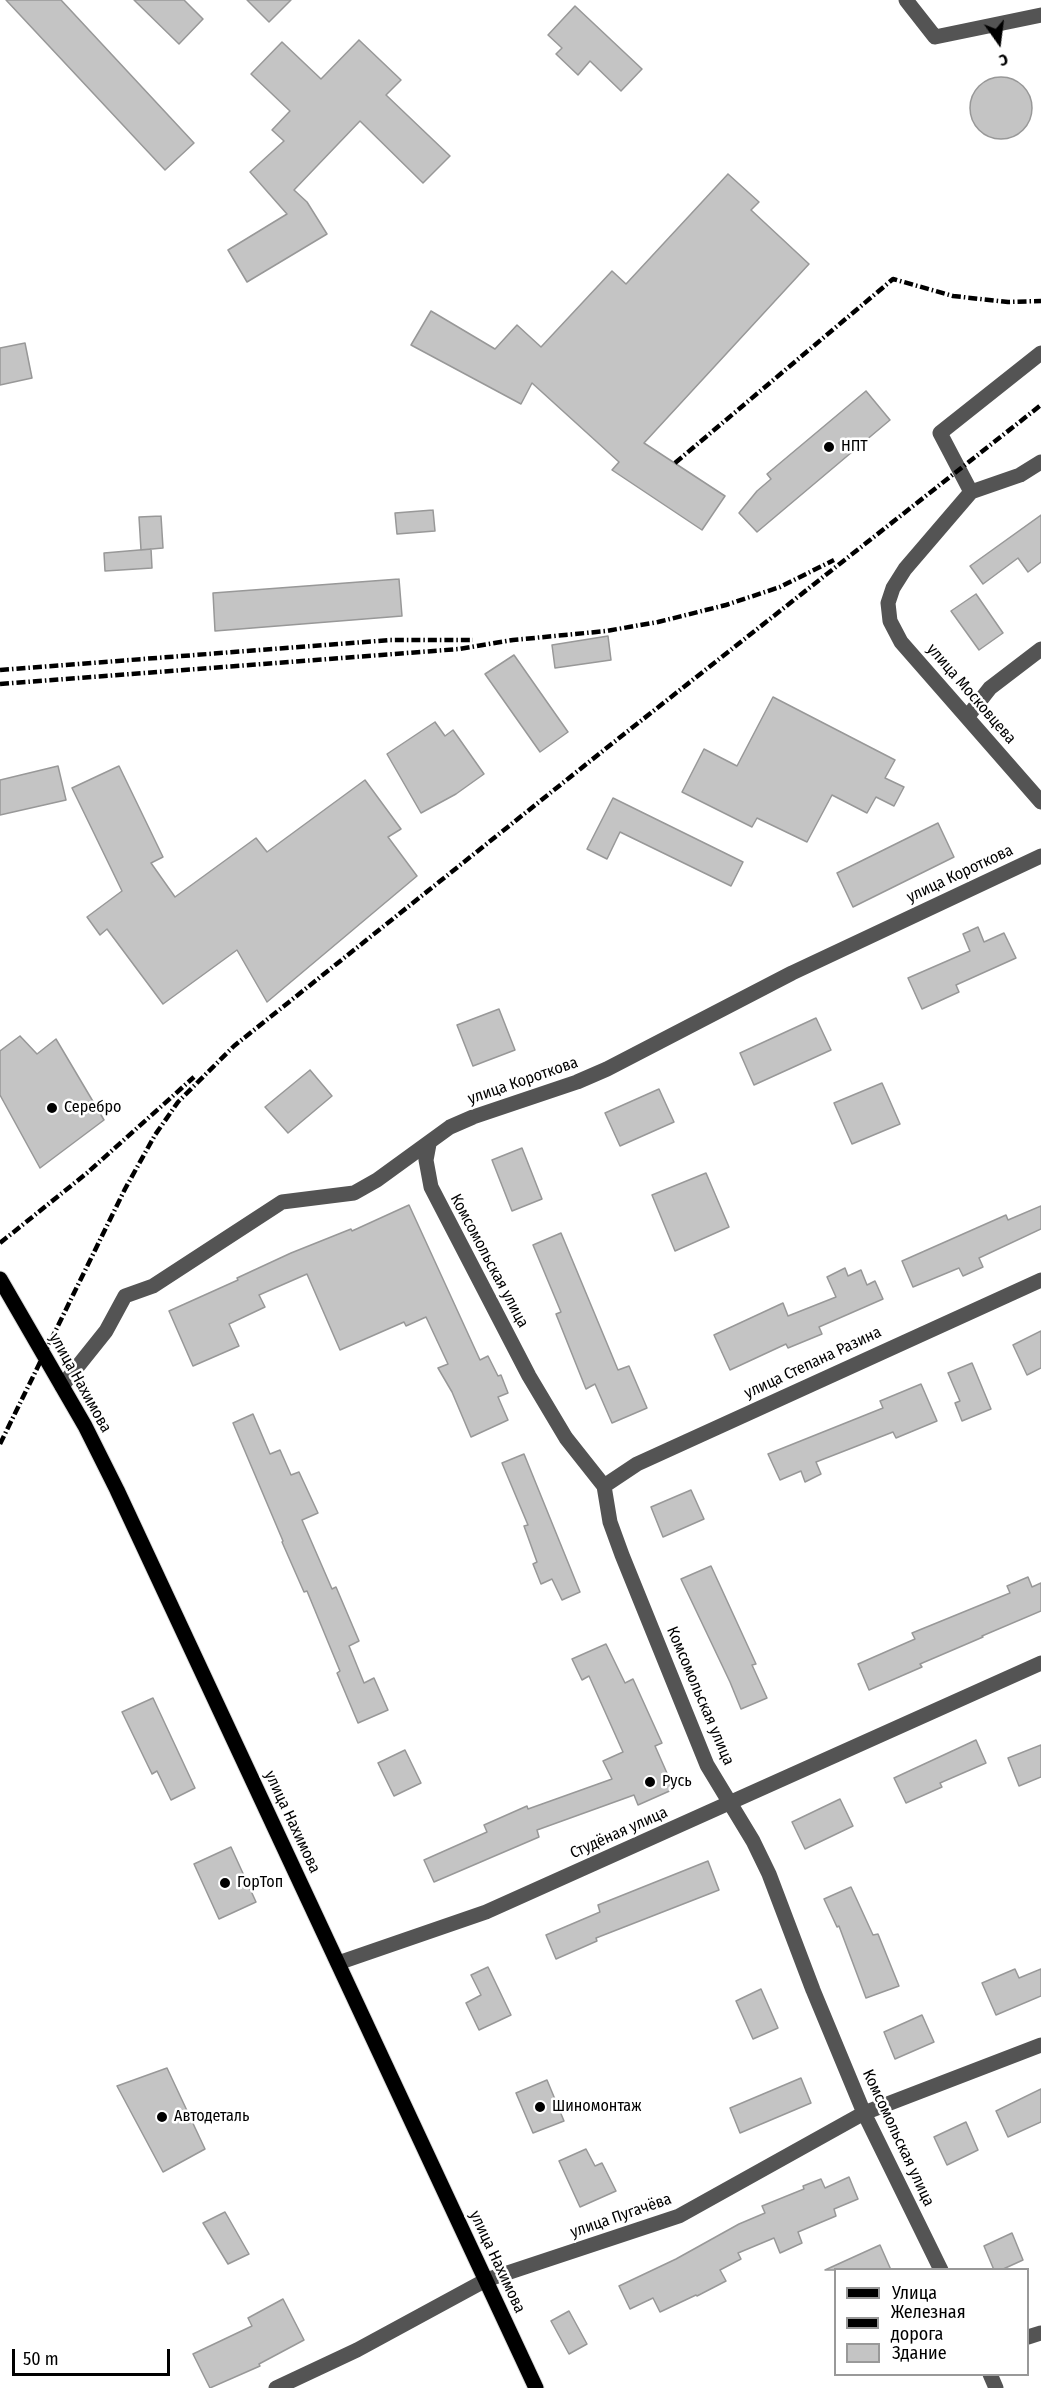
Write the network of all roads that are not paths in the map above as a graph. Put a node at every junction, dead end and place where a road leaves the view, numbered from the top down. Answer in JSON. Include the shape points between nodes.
{"nodes":[{"id":1,"x":906,"y":0,"type":"edge"},
{"id":2,"x":1041,"y":15,"type":"edge"},
{"id":3,"x":1041,"y":353,"type":"edge"},
{"id":4,"x":1041,"y":462,"type":"edge"},
{"id":5,"x":971,"y":492,"type":"junction"},
{"id":6,"x":1041,"y":649,"type":"edge"},
{"id":7,"x":968,"y":716,"type":"junction"},
{"id":8,"x":1041,"y":802,"type":"edge"},
{"id":9,"x":1041,"y":856,"type":"edge"},
{"id":10,"x":429,"y":1144,"type":"junction"},
{"id":11,"x":0,"y":1279,"type":"edge"},
{"id":12,"x":1041,"y":1280,"type":"edge"},
{"id":13,"x":62,"y":1386,"type":"junction"},
{"id":14,"x":604,"y":1486,"type":"junction"},
{"id":15,"x":1041,"y":1663,"type":"edge"},
{"id":16,"x":730,"y":1803,"type":"junction"},
{"id":17,"x":338,"y":1963,"type":"junction"},
{"id":18,"x":1041,"y":2045,"type":"edge"},
{"id":19,"x":864,"y":2113,"type":"junction"},
{"id":20,"x":940,"y":2268,"type":"edge"},
{"id":21,"x":486,"y":2280,"type":"junction"},
{"id":22,"x":276,"y":2388,"type":"edge"},
{"id":23,"x":536,"y":2388,"type":"edge"}],
"edges":[{"from":1,"to":2,"type":"street","via":[[935,37]]},
{"from":3,"to":5,"type":"street","via":[[940,433]]},
{"from":4,"to":5,"type":"street","via":[[1020,475]]},
{"from":5,"to":7,"type":"street","name":"улица Московцева","via":[[905,568],[888,603],[890,621],[901,642]]},
{"from":6,"to":7,"type":"street","via":[[998,681]]},
{"from":7,"to":8,"type":"street","name":"улица Московцева"},
{"from":9,"to":10,"type":"street","name":"улица Короткова","via":[[792,974],[607,1069],[473,1117],[450,1127]]},
{"from":10,"to":13,"type":"street","name":"улица Короткова","via":[[354,1193],[282,1202],[153,1286],[124,1296],[106,1331]]},
{"from":10,"to":14,"type":"street","name":"Комсомольская улица","via":[[426,1160],[431,1187],[529,1376],[566,1438]]},
{"from":11,"to":13,"type":"main road","name":"улица Нахимова"},
{"from":12,"to":14,"type":"street","name":"улица Степана Разина","via":[[637,1464]]},
{"from":13,"to":17,"type":"main road","name":"улица Нахимова","via":[[117,1490]]},
{"from":14,"to":16,"type":"street","name":"Комсомольская улица","via":[[610,1522],[622,1555],[707,1765]]},
{"from":15,"to":16,"type":"street","name":"Студёная улица"},
{"from":16,"to":17,"type":"street","name":"Студёная улица","via":[[486,1912]]},
{"from":16,"to":19,"type":"street","name":"Комсомольская улица","via":[[769,1874]]},
{"from":17,"to":21,"type":"main road","name":"улица Нахимова"},
{"from":18,"to":19,"type":"street","name":"улица Пугачёва"},
{"from":19,"to":20,"type":"street","name":"Комсомольская улица"},
{"from":19,"to":21,"type":"street","name":"улица Пугачёва","via":[[680,2216]]},
{"from":21,"to":22,"type":"street","name":"улица Пугачёва","via":[[357,2350]]},
{"from":21,"to":23,"type":"main road","name":"улица Нахимова"}]}
